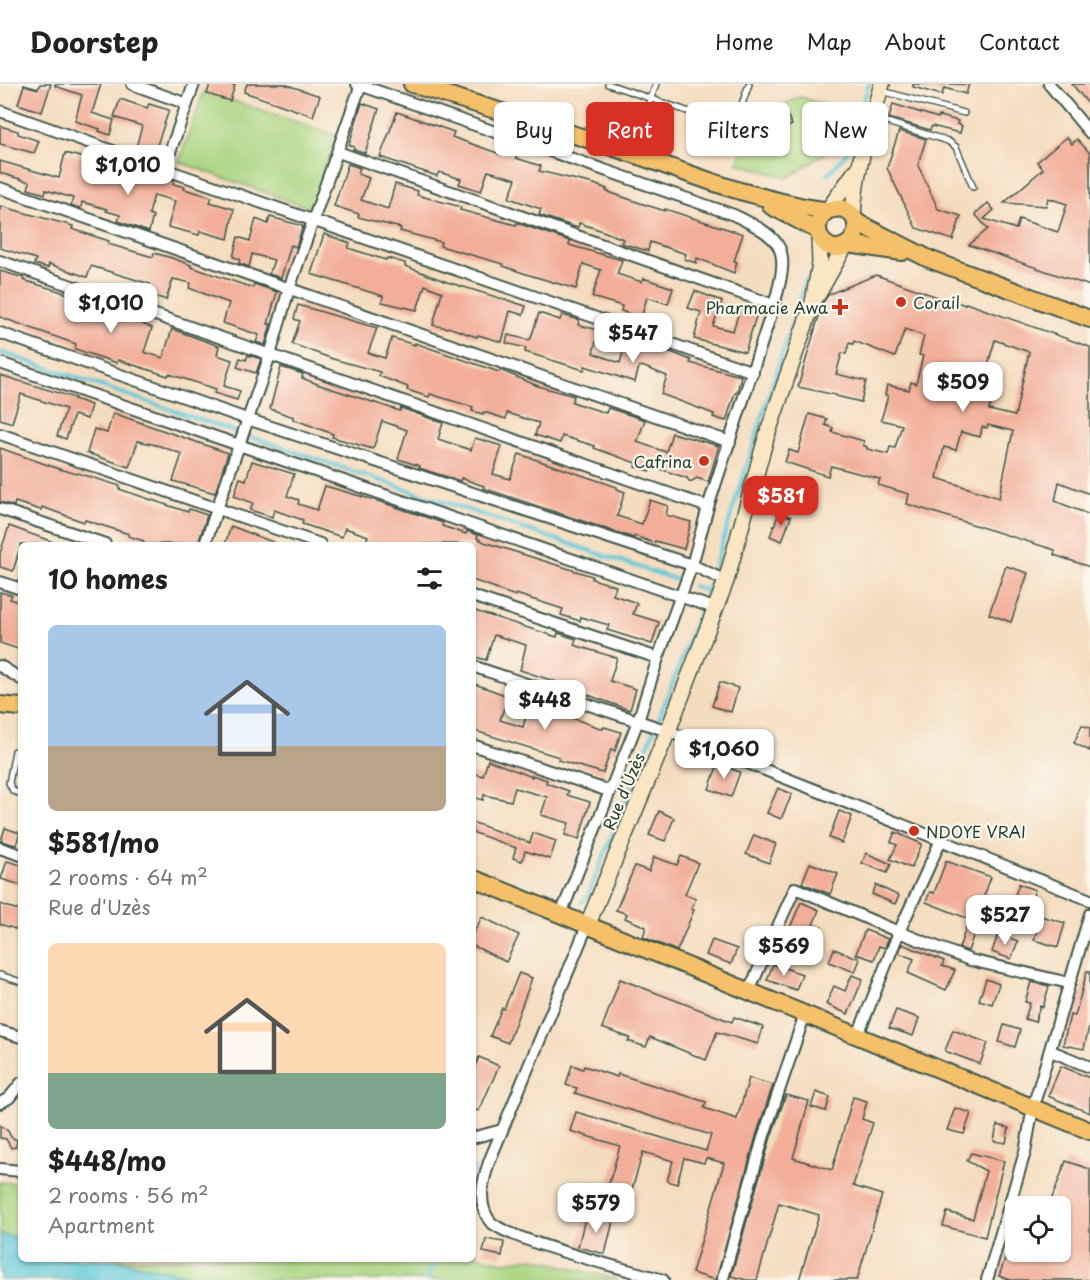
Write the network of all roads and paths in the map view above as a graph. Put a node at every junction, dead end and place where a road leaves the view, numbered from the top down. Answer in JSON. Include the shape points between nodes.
{"nodes":[{"id":1,"x":132,"y":84,"type":"edge"},
{"id":2,"x":194,"y":84,"type":"edge"},
{"id":3,"x":360,"y":84,"type":"edge"},
{"id":4,"x":412,"y":84,"type":"edge"},
{"id":5,"x":608,"y":84,"type":"edge"},
{"id":6,"x":656,"y":84,"type":"edge"},
{"id":7,"x":749,"y":84,"type":"edge"},
{"id":8,"x":1049,"y":84,"type":"edge"},
{"id":9,"x":881,"y":87,"type":"edge"},
{"id":10,"x":650,"y":100,"type":"junction"},
{"id":11,"x":877,"y":102,"type":"edge"},
{"id":12,"x":187,"y":104,"type":"junction"},
{"id":13,"x":0,"y":111,"type":"edge"},
{"id":14,"x":964,"y":113,"type":"dead end"},
{"id":15,"x":888,"y":123,"type":"edge"},
{"id":16,"x":1090,"y":133,"type":"edge"},
{"id":17,"x":586,"y":139,"type":"edge"},
{"id":18,"x":338,"y":152,"type":"junction"},
{"id":19,"x":640,"y":156,"type":"edge"},
{"id":20,"x":862,"y":156,"type":"edge"},
{"id":21,"x":860,"y":164,"type":"junction"},
{"id":22,"x":164,"y":169,"type":"junction"},
{"id":23,"x":973,"y":187,"type":"dead end"},
{"id":24,"x":0,"y":188,"type":"edge"},
{"id":25,"x":738,"y":190,"type":"junction"},
{"id":26,"x":827,"y":211,"type":"junction"},
{"id":27,"x":854,"y":219,"type":"junction"},
{"id":28,"x":314,"y":220,"type":"junction"},
{"id":29,"x":818,"y":234,"type":"junction"},
{"id":30,"x":847,"y":245,"type":"junction"},
{"id":31,"x":929,"y":259,"type":"junction"},
{"id":32,"x":0,"y":261,"type":"edge"},
{"id":33,"x":289,"y":289,"type":"junction"},
{"id":34,"x":813,"y":302,"type":"junction"},
{"id":35,"x":774,"y":305,"type":"junction"},
{"id":36,"x":1090,"y":319,"type":"edge"},
{"id":37,"x":0,"y":333,"type":"edge"},
{"id":38,"x":270,"y":355,"type":"junction"},
{"id":39,"x":0,"y":363,"type":"edge"},
{"id":40,"x":753,"y":372,"type":"junction"},
{"id":41,"x":247,"y":419,"type":"junction"},
{"id":42,"x":0,"y":434,"type":"edge"},
{"id":43,"x":730,"y":442,"type":"junction"},
{"id":44,"x":239,"y":444,"type":"junction"},
{"id":45,"x":708,"y":507,"type":"junction"},
{"id":46,"x":0,"y":509,"type":"edge"},
{"id":47,"x":217,"y":510,"type":"junction"},
{"id":48,"x":99,"y":542,"type":"edge"},
{"id":49,"x":206,"y":542,"type":"edge"},
{"id":50,"x":314,"y":542,"type":"edge"},
{"id":51,"x":692,"y":565,"type":"junction"},
{"id":52,"x":726,"y":580,"type":"junction"},
{"id":53,"x":0,"y":582,"type":"edge"},
{"id":54,"x":18,"y":588,"type":"edge"},
{"id":55,"x":476,"y":597,"type":"edge"},
{"id":56,"x":681,"y":597,"type":"junction"},
{"id":57,"x":714,"y":608,"type":"junction"},
{"id":58,"x":658,"y":658,"type":"junction"},
{"id":59,"x":0,"y":666,"type":"edge"},
{"id":60,"x":476,"y":667,"type":"edge"},
{"id":61,"x":18,"y":677,"type":"edge"},
{"id":62,"x":0,"y":705,"type":"edge"},
{"id":63,"x":18,"y":708,"type":"edge"},
{"id":64,"x":638,"y":721,"type":"junction"},
{"id":65,"x":668,"y":731,"type":"junction"},
{"id":66,"x":476,"y":746,"type":"edge"},
{"id":67,"x":15,"y":751,"type":"dead end"},
{"id":68,"x":609,"y":791,"type":"junction"},
{"id":69,"x":18,"y":793,"type":"edge"},
{"id":70,"x":941,"y":840,"type":"junction"},
{"id":71,"x":0,"y":848,"type":"edge"},
{"id":72,"x":18,"y":854,"type":"edge"},
{"id":73,"x":476,"y":880,"type":"edge"},
{"id":74,"x":1090,"y":900,"type":"edge"},
{"id":75,"x":561,"y":914,"type":"junction"},
{"id":76,"x":1090,"y":914,"type":"edge"},
{"id":77,"x":587,"y":926,"type":"junction"},
{"id":78,"x":899,"y":932,"type":"junction"},
{"id":79,"x":0,"y":975,"type":"edge"},
{"id":80,"x":18,"y":981,"type":"edge"},
{"id":81,"x":1069,"y":983,"type":"junction"},
{"id":82,"x":750,"y":991,"type":"junction"},
{"id":83,"x":805,"y":1014,"type":"junction"},
{"id":84,"x":0,"y":1032,"type":"edge"},
{"id":85,"x":858,"y":1035,"type":"junction"},
{"id":86,"x":18,"y":1036,"type":"edge"},
{"id":87,"x":1051,"y":1051,"type":"junction"},
{"id":88,"x":1090,"y":1067,"type":"edge"},
{"id":89,"x":18,"y":1087,"type":"edge"},
{"id":90,"x":0,"y":1103,"type":"edge"},
{"id":91,"x":1033,"y":1107,"type":"junction"},
{"id":92,"x":502,"y":1130,"type":"junction"},
{"id":93,"x":1090,"y":1131,"type":"edge"},
{"id":94,"x":476,"y":1136,"type":"edge"},
{"id":95,"x":0,"y":1169,"type":"edge"},
{"id":96,"x":18,"y":1171,"type":"edge"},
{"id":97,"x":723,"y":1278,"type":"dead end"},
{"id":98,"x":663,"y":1280,"type":"edge"},
{"id":99,"x":987,"y":1280,"type":"edge"}],
"edges":[{"from":1,"to":12,"type":"street"},
{"from":2,"to":12,"type":"street"},
{"from":3,"to":18,"type":"street"},
{"from":3,"to":35,"type":"street","via":[[763,228],[777,242],[783,258]]},
{"from":4,"to":17,"type":"main road"},
{"from":5,"to":10,"type":"lane"},
{"from":6,"to":10,"type":"lane"},
{"from":7,"to":10,"type":"lane","via":[[731,125]]},
{"from":8,"to":16,"type":"street"},
{"from":9,"to":11,"type":"street"},
{"from":9,"to":14,"type":"lane"},
{"from":12,"to":22,"type":"street"},
{"from":13,"to":22,"type":"street"},
{"from":15,"to":23,"type":"lane","via":[[956,147]]},
{"from":18,"to":28,"type":"street"},
{"from":18,"to":35,"type":"street"},
{"from":19,"to":25,"type":"main road"},
{"from":20,"to":21,"type":"street"},
{"from":21,"to":26,"type":"street"},
{"from":21,"to":27,"type":"street","via":[[854,190]]},
{"from":22,"to":28,"type":"street"},
{"from":24,"to":33,"type":"street"},
{"from":25,"to":26,"type":"main road"},
{"from":25,"to":29,"type":"main road"},
{"from":26,"to":27,"type":"main road","via":[[839,208]]},
{"from":26,"to":29,"type":"main road","via":[[818,221]]},
{"from":27,"to":30,"type":"main road","via":[[856,234]]},
{"from":27,"to":31,"type":"main road"},
{"from":28,"to":33,"type":"street"},
{"from":28,"to":40,"type":"street"},
{"from":29,"to":30,"type":"main road","via":[[830,246]]},
{"from":29,"to":34,"type":"street","name":"Rue d'Uzès","via":[[820,263]]},
{"from":30,"to":31,"type":"main road"},
{"from":30,"to":34,"type":"street","name":"Rue d'Uzès"},
{"from":31,"to":36,"type":"main road"},
{"from":32,"to":38,"type":"street"},
{"from":33,"to":38,"type":"street"},
{"from":33,"to":43,"type":"street"},
{"from":34,"to":52,"type":"street","name":"Rue d'Uzès","via":[[766,438]]},
{"from":35,"to":40,"type":"street"},
{"from":37,"to":41,"type":"street"},
{"from":38,"to":41,"type":"street"},
{"from":38,"to":45,"type":"street"},
{"from":39,"to":44,"type":"street"},
{"from":40,"to":43,"type":"street"},
{"from":41,"to":44,"type":"street"},
{"from":41,"to":51,"type":"street"},
{"from":42,"to":47,"type":"street"},
{"from":43,"to":45,"type":"street"},
{"from":44,"to":47,"type":"street"},
{"from":44,"to":56,"type":"street"},
{"from":45,"to":51,"type":"street"},
{"from":46,"to":48,"type":"street"},
{"from":47,"to":49,"type":"street"},
{"from":47,"to":50,"type":"street"},
{"from":51,"to":52,"type":"street"},
{"from":51,"to":56,"type":"street"},
{"from":52,"to":57,"type":"street","name":"Rue d'Uzès"},
{"from":53,"to":54,"type":"street"},
{"from":55,"to":58,"type":"street"},
{"from":56,"to":57,"type":"street"},
{"from":56,"to":58,"type":"street"},
{"from":57,"to":65,"type":"street","name":"Rue d'Uzès"},
{"from":58,"to":64,"type":"street"},
{"from":59,"to":61,"type":"street"},
{"from":60,"to":64,"type":"street"},
{"from":62,"to":63,"type":"main road"},
{"from":64,"to":65,"type":"street"},
{"from":64,"to":68,"type":"street"},
{"from":65,"to":70,"type":"street"},
{"from":65,"to":77,"type":"street","name":"Rue d'Uzès"},
{"from":66,"to":68,"type":"street"},
{"from":67,"to":69,"type":"lane","via":[[9,783]]},
{"from":68,"to":75,"type":"street"},
{"from":70,"to":74,"type":"street"},
{"from":70,"to":78,"type":"street"},
{"from":71,"to":72,"type":"street"},
{"from":73,"to":75,"type":"main road"},
{"from":75,"to":77,"type":"main road"},
{"from":76,"to":81,"type":"street"},
{"from":77,"to":82,"type":"main road"},
{"from":77,"to":92,"type":"street","name":"Rue d'Uzès"},
{"from":78,"to":81,"type":"street","via":[[970,960]]},
{"from":78,"to":82,"type":"street","via":[[795,888]]},
{"from":78,"to":85,"type":"street"},
{"from":79,"to":80,"type":"lane"},
{"from":81,"to":87,"type":"street"},
{"from":82,"to":83,"type":"main road"},
{"from":83,"to":85,"type":"main road"},
{"from":83,"to":97,"type":"street","via":[[764,1135]]},
{"from":84,"to":86,"type":"street"},
{"from":85,"to":91,"type":"main road"},
{"from":87,"to":88,"type":"street"},
{"from":87,"to":91,"type":"street"},
{"from":89,"to":90,"type":"street"},
{"from":91,"to":93,"type":"main road"},
{"from":91,"to":99,"type":"street","via":[[1025,1152]]},
{"from":92,"to":94,"type":"street"},
{"from":92,"to":98,"type":"street","name":"Rue d'Uzès","via":[[483,1183],[482,1200],[490,1220],[502,1231],[526,1240]]},
{"from":95,"to":96,"type":"street"}]}
